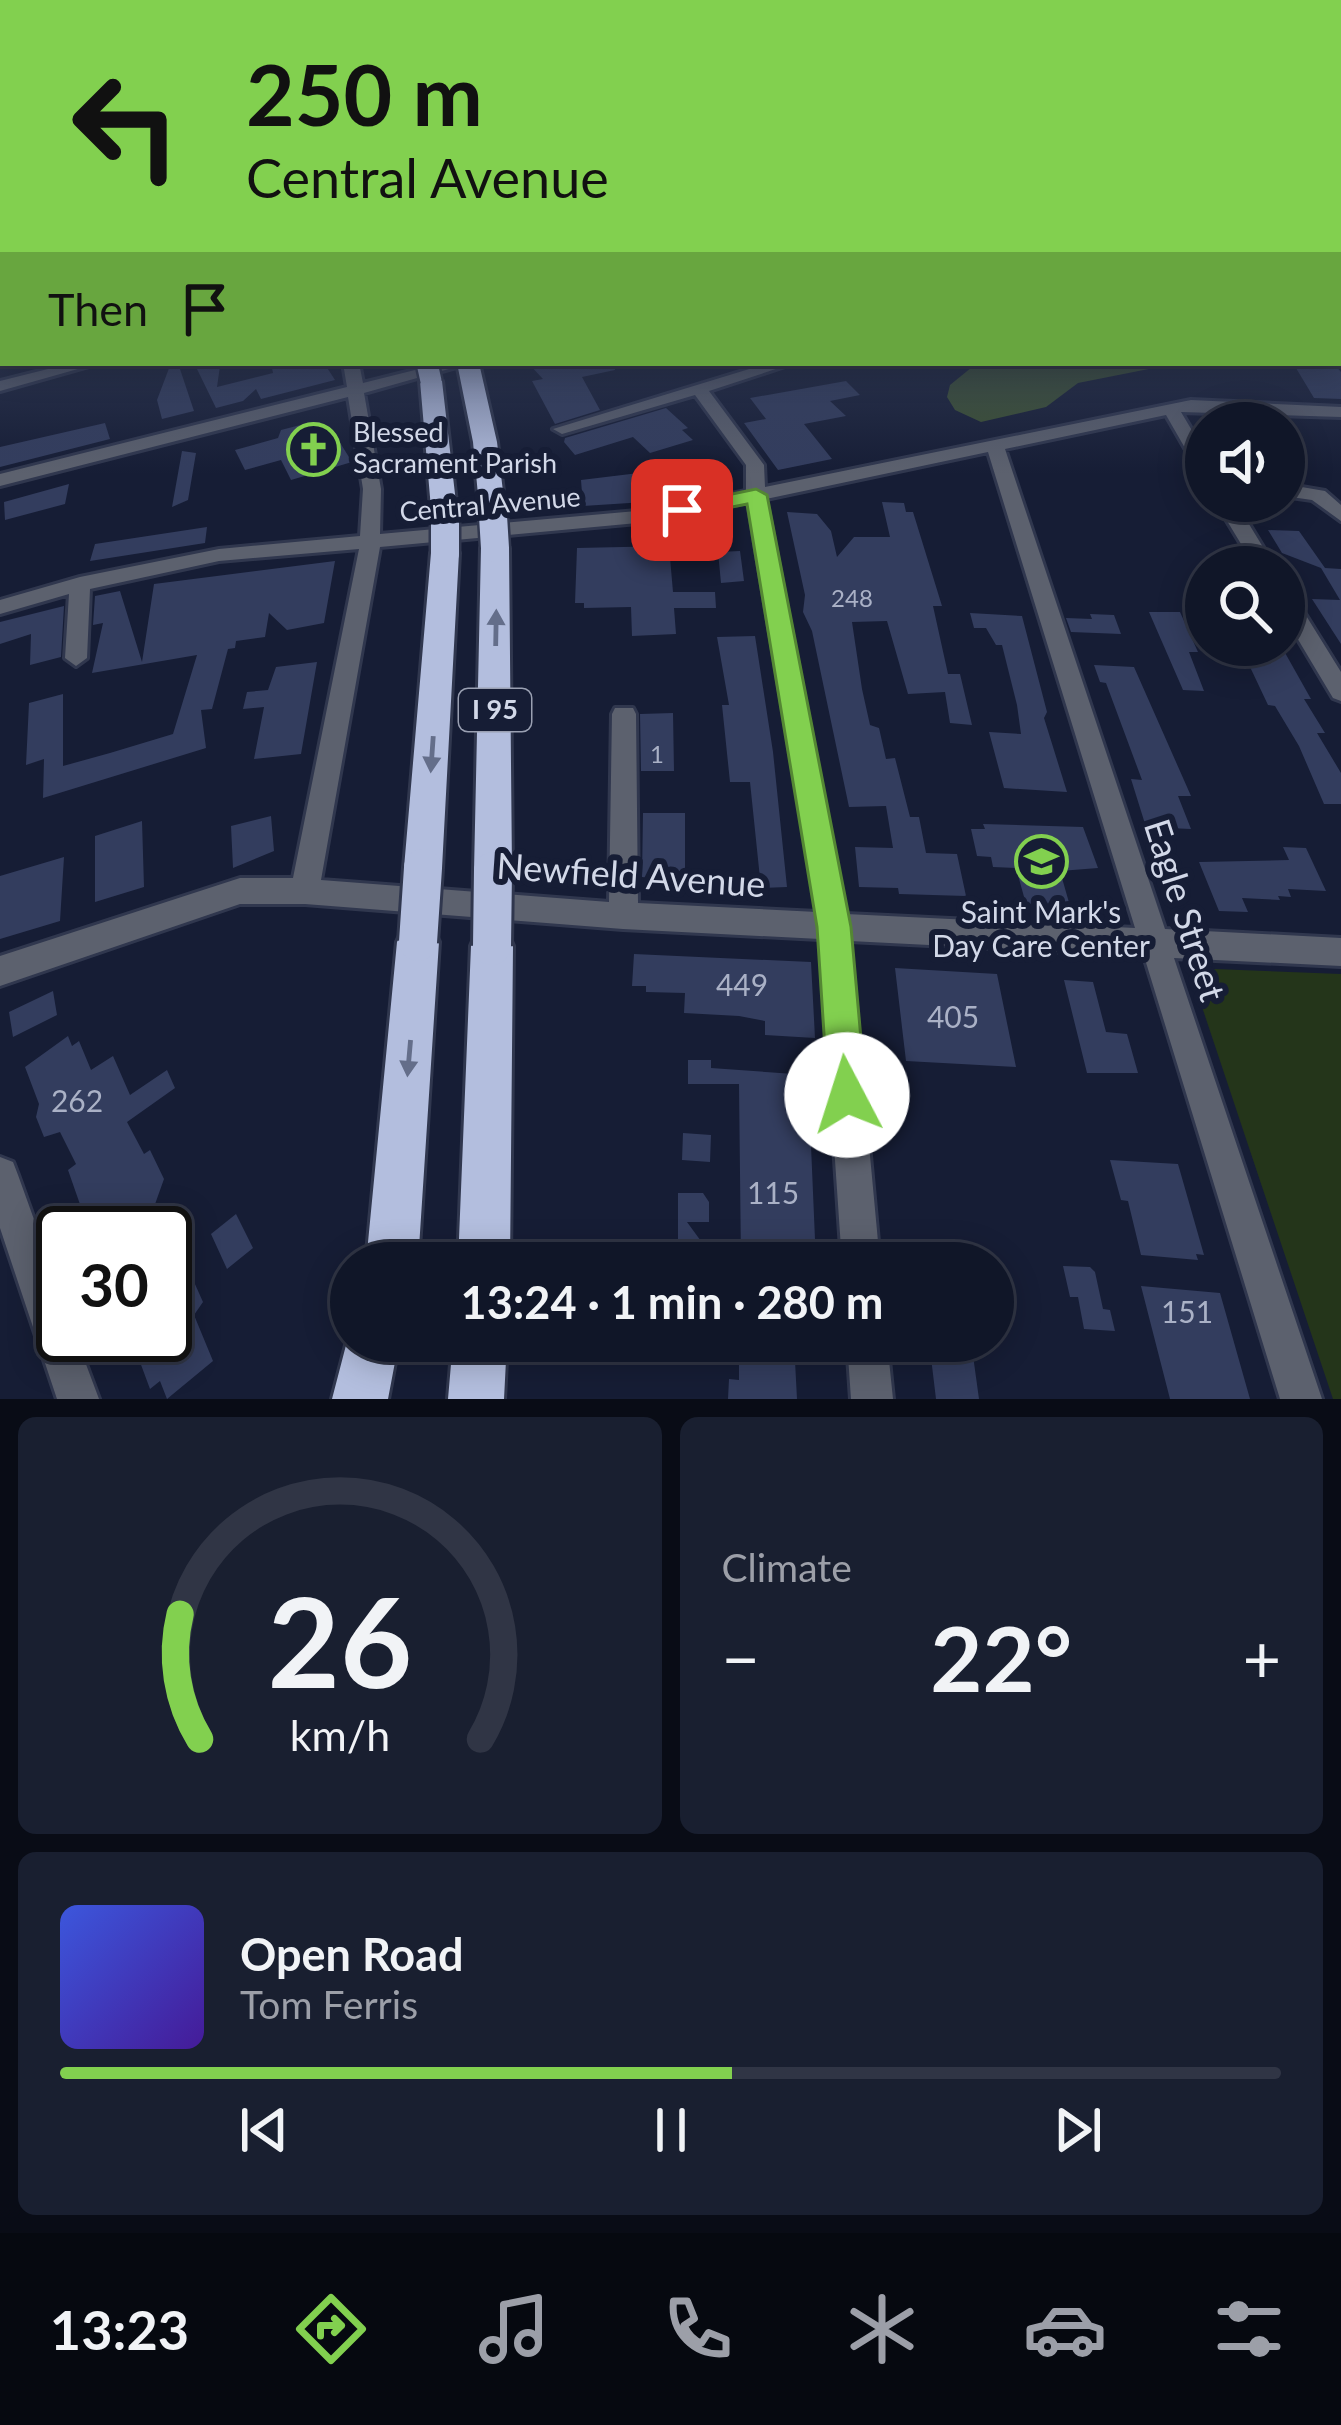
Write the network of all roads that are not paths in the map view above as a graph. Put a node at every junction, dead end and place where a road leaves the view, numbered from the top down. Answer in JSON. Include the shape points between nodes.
{"nodes":[{"id":1,"x":77,"y":366,"type":"edge"},
{"id":2,"x":352,"y":366,"type":"edge"},
{"id":3,"x":466,"y":366,"type":"edge"},
{"id":4,"x":777,"y":366,"type":"edge"},
{"id":5,"x":429,"y":372,"type":"edge"},
{"id":6,"x":0,"y":386,"type":"edge"},
{"id":7,"x":701,"y":391,"type":"junction"},
{"id":8,"x":358,"y":392,"type":"junction"},
{"id":9,"x":1171,"y":409,"type":"junction"},
{"id":10,"x":1341,"y":412,"type":"edge"},
{"id":11,"x":562,"y":429,"type":"dead end"},
{"id":12,"x":1185,"y":433,"type":"edge"},
{"id":13,"x":995,"y":446,"type":"junction"},
{"id":14,"x":0,"y":480,"type":"edge"},
{"id":15,"x":1305,"y":493,"type":"edge"},
{"id":16,"x":756,"y":495,"type":"junction"},
{"id":17,"x":1341,"y":515,"type":"edge"},
{"id":18,"x":370,"y":544,"type":"junction"},
{"id":19,"x":80,"y":584,"type":"junction"},
{"id":20,"x":0,"y":607,"type":"edge"},
{"id":21,"x":1305,"y":633,"type":"edge"},
{"id":22,"x":76,"y":658,"type":"dead end"},
{"id":23,"x":1341,"y":692,"type":"edge"},
{"id":24,"x":624,"y":714,"type":"dead end"},
{"id":25,"x":305,"y":891,"type":"junction"},
{"id":26,"x":622,"y":916,"type":"junction"},
{"id":27,"x":834,"y":927,"type":"junction"},
{"id":28,"x":1154,"y":942,"type":"junction"},
{"id":29,"x":1341,"y":952,"type":"edge"},
{"id":30,"x":0,"y":971,"type":"edge"},
{"id":31,"x":491,"y":1015,"type":"junction"},
{"id":32,"x":0,"y":1175,"type":"edge"},
{"id":33,"x":393,"y":1242,"type":"edge"},
{"id":34,"x":485,"y":1242,"type":"edge"},
{"id":35,"x":496,"y":1242,"type":"edge"},
{"id":36,"x":859,"y":1242,"type":"edge"},
{"id":37,"x":368,"y":1362,"type":"edge"},
{"id":38,"x":381,"y":1362,"type":"edge"},
{"id":39,"x":479,"y":1362,"type":"edge"},
{"id":40,"x":498,"y":1362,"type":"edge"},
{"id":41,"x":869,"y":1362,"type":"edge"},
{"id":42,"x":78,"y":1399,"type":"edge"},
{"id":43,"x":360,"y":1399,"type":"edge"},
{"id":44,"x":377,"y":1399,"type":"edge"},
{"id":45,"x":476,"y":1399,"type":"edge"},
{"id":46,"x":499,"y":1399,"type":"edge"},
{"id":47,"x":872,"y":1399,"type":"edge"},
{"id":48,"x":1301,"y":1399,"type":"edge"}],
"edges":[{"from":1,"to":6,"type":"street"},
{"from":2,"to":8,"type":"street"},
{"from":3,"to":8,"type":"street"},
{"from":31,"to":3,"type":"highway","number":"I 95","one_way":true,"bridge":true,"via":[[494,532]]},
{"from":4,"to":7,"type":"street"},
{"from":5,"to":33,"type":"highway","number":"I 95","one_way":true,"bridge":true,"via":[[445,537]]},
{"from":7,"to":11,"type":"street"},
{"from":7,"to":16,"type":"street","via":[[754,464]]},
{"from":8,"to":14,"type":"street"},
{"from":8,"to":18,"type":"street","via":[[372,489]]},
{"from":9,"to":10,"type":"street","name":"Central Avenue"},
{"from":9,"to":12,"type":"street"},
{"from":9,"to":13,"type":"street","name":"Central Avenue"},
{"from":13,"to":16,"type":"street","name":"Central Avenue"},
{"from":13,"to":28,"type":"street","name":"Eagle Street"},
{"from":15,"to":17,"type":"street"},
{"from":16,"to":18,"type":"street","name":"Central Avenue","via":[[659,515]]},
{"from":16,"to":27,"type":"street"},
{"from":18,"to":19,"type":"street","name":"Central Avenue","via":[[219,555]]},
{"from":18,"to":25,"type":"street"},
{"from":19,"to":20,"type":"street","name":"Central Avenue"},
{"from":19,"to":22,"type":"street"},
{"from":21,"to":23,"type":"street"},
{"from":24,"to":26,"type":"street"},
{"from":25,"to":26,"type":"street","name":"Newfield Avenue"},
{"from":25,"to":30,"type":"street","name":"Newfield Avenue","via":[[240,891]]},
{"from":26,"to":27,"type":"street","name":"Newfield Avenue"},
{"from":27,"to":28,"type":"street","name":"Newfield Avenue"},
{"from":27,"to":36,"type":"street"},
{"from":28,"to":29,"type":"street","name":"Newfield Avenue"},
{"from":28,"to":48,"type":"street","name":"Eagle Street"},
{"from":31,"to":34,"type":"highway","number":"I 95"},
{"from":31,"to":35,"type":"highway"},
{"from":32,"to":42,"type":"street"},
{"from":37,"to":43,"type":"highway"},
{"from":38,"to":44,"type":"highway"},
{"from":39,"to":45,"type":"highway"},
{"from":40,"to":46,"type":"highway"},
{"from":41,"to":47,"type":"street"}]}
